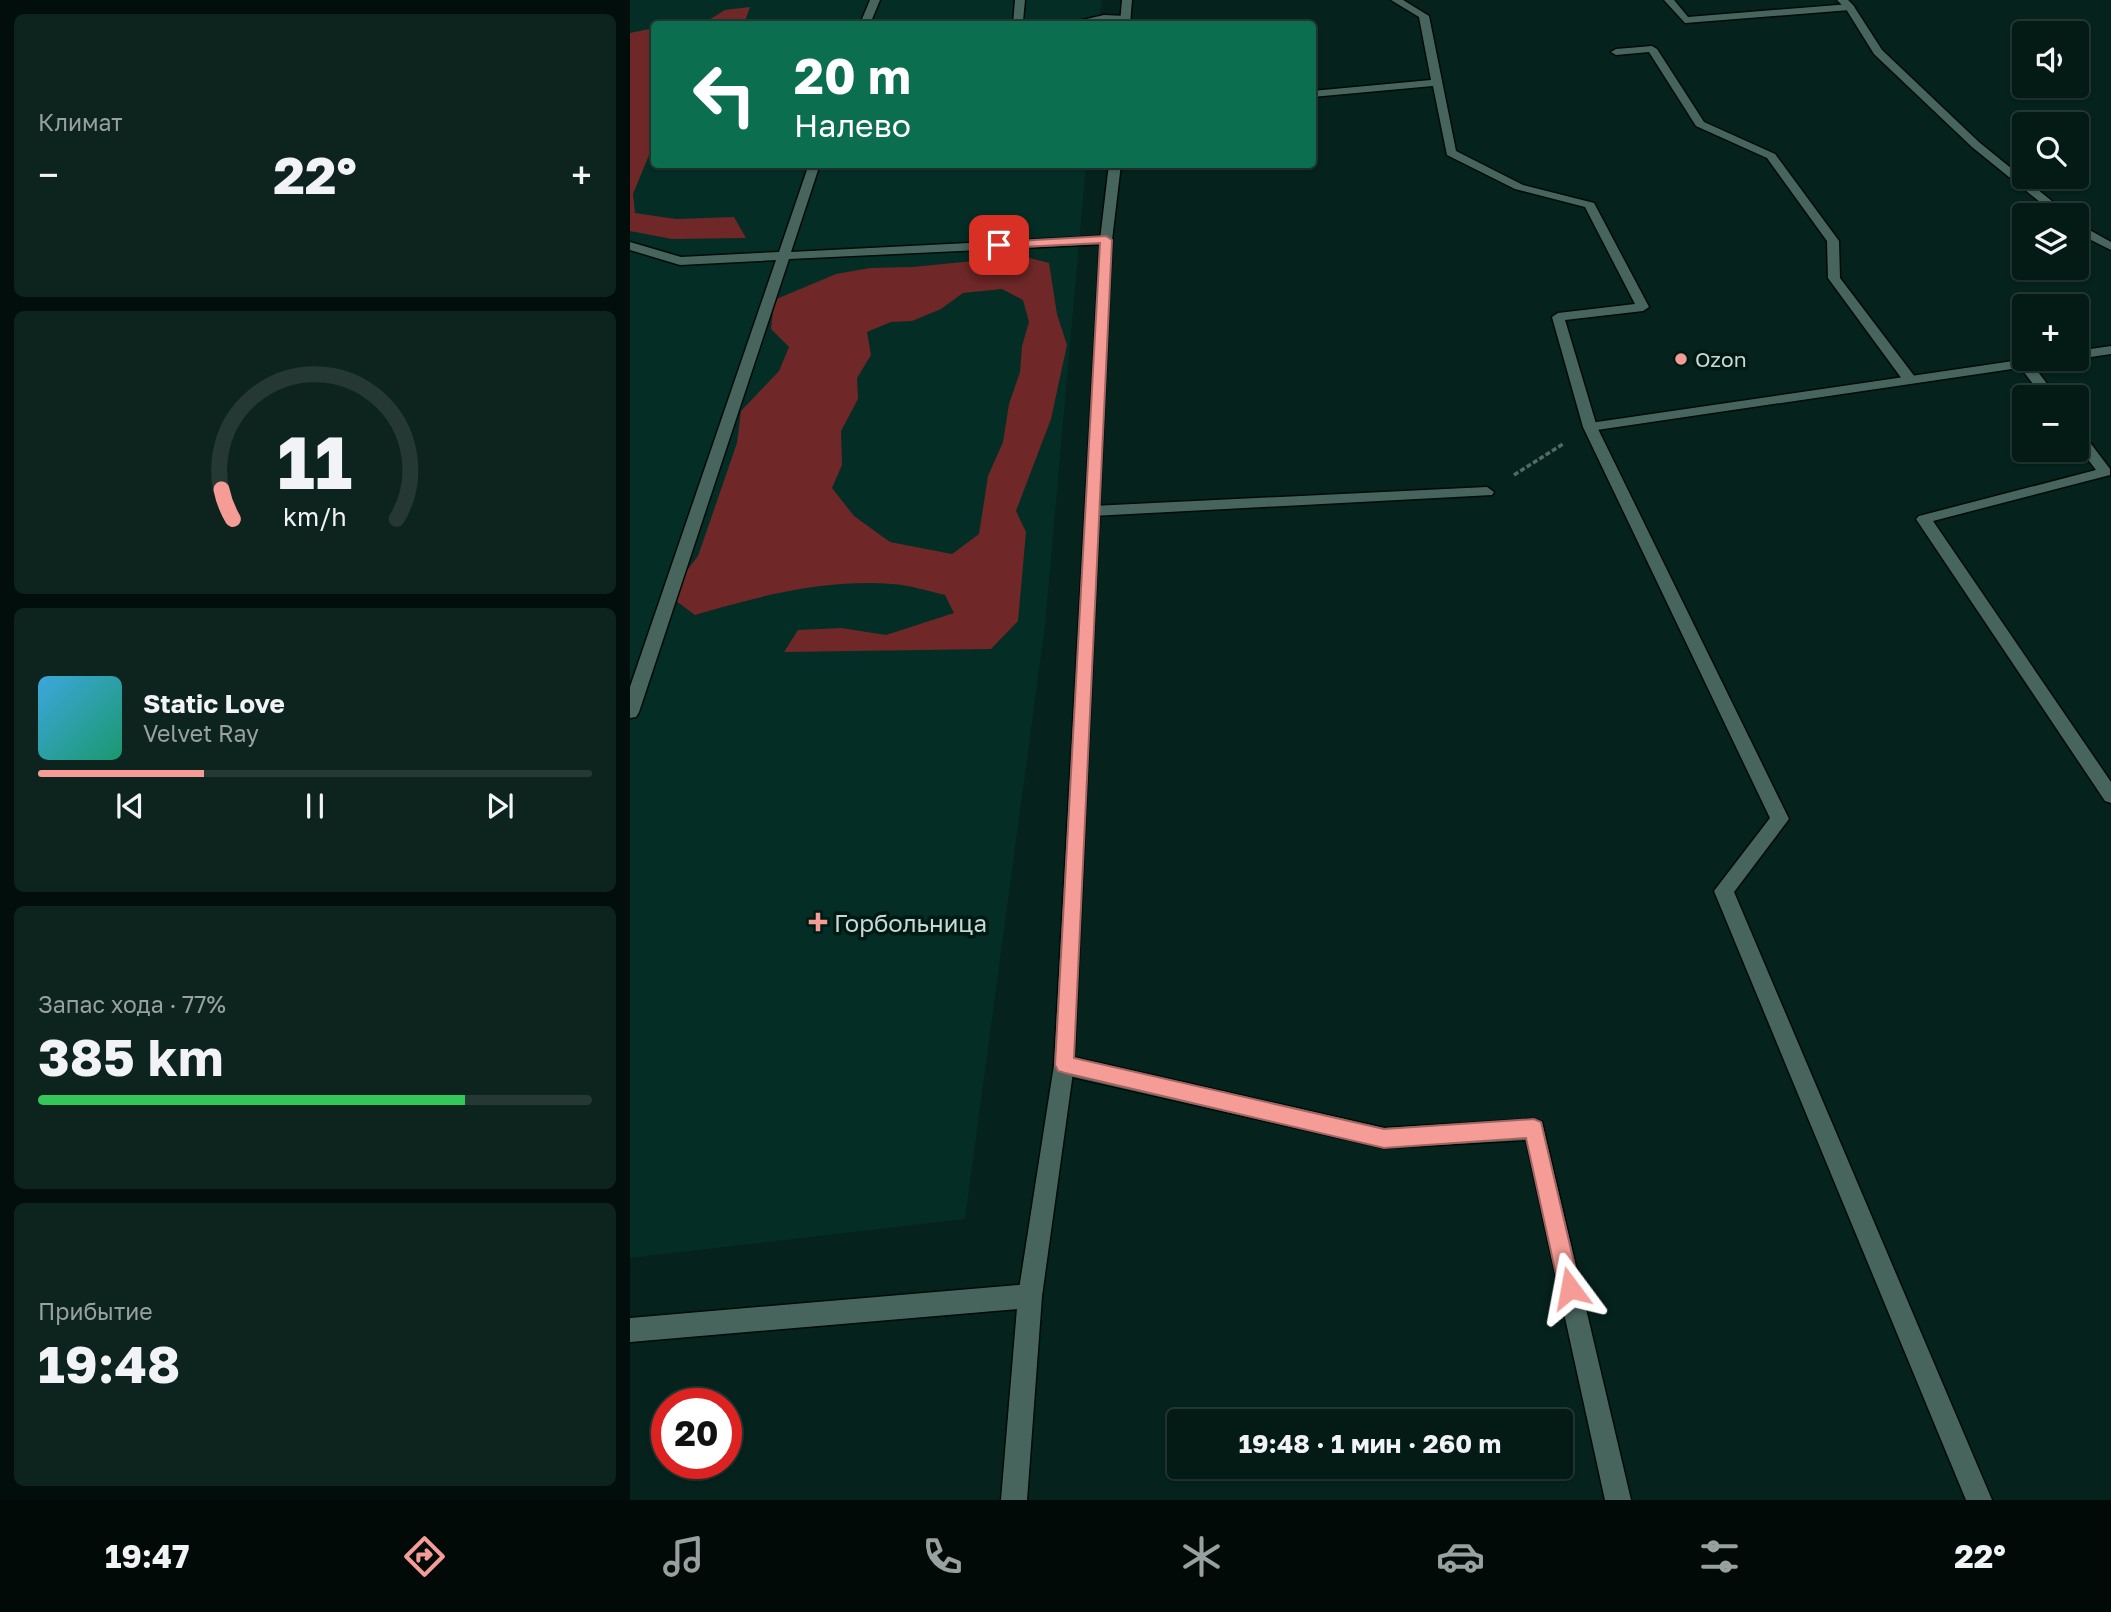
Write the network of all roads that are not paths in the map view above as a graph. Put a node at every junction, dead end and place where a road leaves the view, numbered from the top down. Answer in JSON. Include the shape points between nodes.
{"nodes":[{"id":1,"x":875,"y":0,"type":"edge"},
{"id":2,"x":1020,"y":0,"type":"edge"},
{"id":3,"x":1127,"y":0,"type":"edge"},
{"id":4,"x":1396,"y":0,"type":"edge"},
{"id":5,"x":1669,"y":0,"type":"edge"},
{"id":6,"x":1846,"y":4,"type":"edge"},
{"id":7,"x":866,"y":21,"type":"edge"},
{"id":8,"x":1018,"y":21,"type":"edge"},
{"id":9,"x":1087,"y":21,"type":"edge"},
{"id":10,"x":1120,"y":21,"type":"edge"},
{"id":11,"x":1125,"y":21,"type":"edge"},
{"id":12,"x":1616,"y":52,"type":"dead end"},
{"id":13,"x":1438,"y":82,"type":"junction"},
{"id":14,"x":1316,"y":94,"type":"edge"},
{"id":15,"x":814,"y":168,"type":"edge"},
{"id":16,"x":1115,"y":168,"type":"edge"},
{"id":17,"x":2048,"y":203,"type":"edge"},
{"id":18,"x":2089,"y":236,"type":"edge"},
{"id":19,"x":1106,"y":240,"type":"junction"},
{"id":20,"x":630,"y":246,"type":"edge"},
{"id":21,"x":2111,"y":246,"type":"edge"},
{"id":22,"x":784,"y":256,"type":"junction"},
{"id":23,"x":2111,"y":350,"type":"edge"},
{"id":24,"x":2089,"y":353,"type":"edge"},
{"id":25,"x":2012,"y":365,"type":"edge"},
{"id":26,"x":2030,"y":371,"type":"edge"},
{"id":27,"x":1910,"y":380,"type":"junction"},
{"id":28,"x":2041,"y":385,"type":"edge"},
{"id":29,"x":1590,"y":427,"type":"junction"},
{"id":30,"x":2089,"y":451,"type":"edge"},
{"id":31,"x":1487,"y":492,"type":"road end"},
{"id":32,"x":1092,"y":511,"type":"junction"},
{"id":33,"x":630,"y":712,"type":"edge"},
{"id":34,"x":2111,"y":796,"type":"edge"},
{"id":35,"x":1065,"y":1065,"type":"junction"},
{"id":36,"x":1030,"y":1296,"type":"junction"},
{"id":37,"x":630,"y":1330,"type":"edge"},
{"id":38,"x":1014,"y":1500,"type":"edge"},
{"id":39,"x":1618,"y":1500,"type":"edge"},
{"id":40,"x":1979,"y":1500,"type":"edge"}],
"edges":[{"from":1,"to":7,"type":"street"},
{"from":2,"to":8,"type":"street"},
{"from":3,"to":11,"type":"street"},
{"from":4,"to":13,"type":"street","via":[[1424,16]]},
{"from":5,"to":6,"type":"street","via":[[1685,20]]},
{"from":6,"to":17,"type":"street","via":[[1878,52],[1976,145]]},
{"from":9,"to":10,"type":"street"},
{"from":12,"to":27,"type":"street","via":[[1652,49],[1700,124],[1771,156],[1833,241],[1834,278]]},
{"from":13,"to":14,"type":"street"},
{"from":13,"to":29,"type":"street","via":[[1451,153],[1519,187],[1590,205],[1643,307],[1558,317]]},
{"from":15,"to":22,"type":"street"},
{"from":16,"to":19,"type":"street"},
{"from":18,"to":21,"type":"street"},
{"from":19,"to":22,"type":"street"},
{"from":19,"to":32,"type":"street"},
{"from":20,"to":22,"type":"street","via":[[680,261]]},
{"from":22,"to":33,"type":"street"},
{"from":23,"to":24,"type":"street"},
{"from":25,"to":27,"type":"street"},
{"from":26,"to":28,"type":"street"},
{"from":27,"to":29,"type":"street"},
{"from":29,"to":40,"type":"street","via":[[1780,819],[1724,891]]},
{"from":30,"to":34,"type":"street","via":[[2105,472],[1924,519]]},
{"from":31,"to":32,"type":"street"},
{"from":32,"to":35,"type":"street"},
{"from":35,"to":36,"type":"street"},
{"from":35,"to":39,"type":"street","via":[[1384,1138],[1534,1129]]},
{"from":36,"to":37,"type":"street"},
{"from":36,"to":38,"type":"street"}]}
